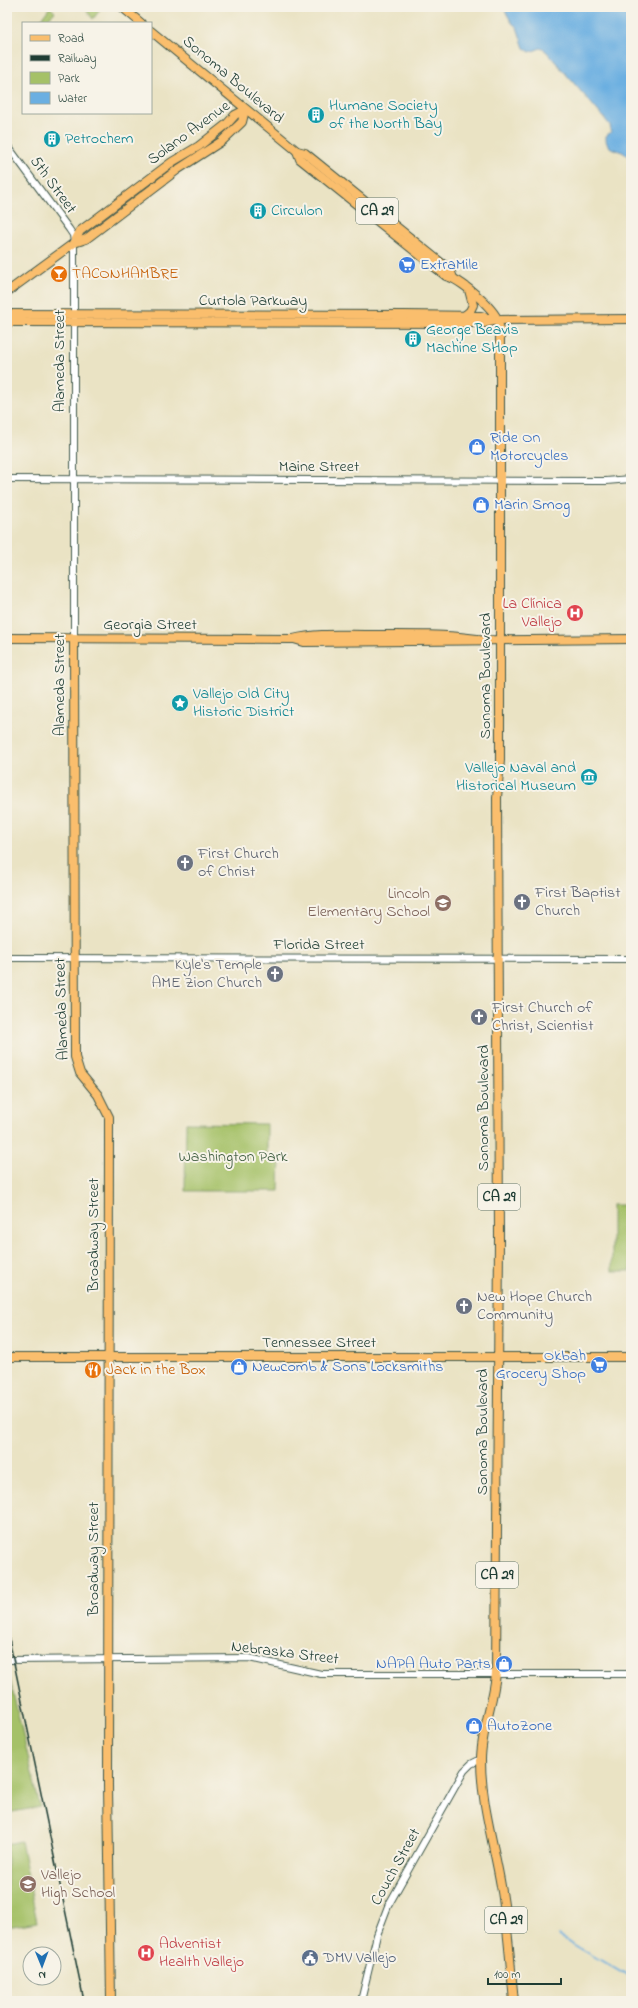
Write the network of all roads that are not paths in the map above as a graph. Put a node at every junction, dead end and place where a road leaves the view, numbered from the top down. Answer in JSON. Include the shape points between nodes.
{"nodes":[{"id":1,"x":122,"y":7,"type":"edge"},
{"id":2,"x":140,"y":22,"type":"edge"},
{"id":3,"x":152,"y":32,"type":"edge"},
{"id":4,"x":245,"y":110,"type":"junction"},
{"id":5,"x":7,"y":145,"type":"edge"},
{"id":6,"x":74,"y":243,"type":"junction"},
{"id":7,"x":468,"y":289,"type":"junction"},
{"id":8,"x":7,"y":292,"type":"edge"},
{"id":9,"x":8,"y":316,"type":"edge"},
{"id":10,"x":464,"y":316,"type":"junction"},
{"id":11,"x":74,"y":318,"type":"junction"},
{"id":12,"x":631,"y":319,"type":"edge"},
{"id":13,"x":498,"y":320,"type":"junction"},
{"id":14,"x":7,"y":479,"type":"edge"},
{"id":15,"x":74,"y":479,"type":"junction"},
{"id":16,"x":500,"y":479,"type":"junction"},
{"id":17,"x":631,"y":479,"type":"edge"},
{"id":18,"x":7,"y":638,"type":"edge"},
{"id":19,"x":74,"y":639,"type":"junction"},
{"id":20,"x":500,"y":639,"type":"junction"},
{"id":21,"x":631,"y":639,"type":"edge"},
{"id":22,"x":7,"y":958,"type":"edge"},
{"id":23,"x":75,"y":958,"type":"junction"},
{"id":24,"x":497,"y":958,"type":"junction"},
{"id":25,"x":631,"y":959,"type":"edge"},
{"id":26,"x":110,"y":1117,"type":"joint"},
{"id":27,"x":7,"y":1357,"type":"edge"},
{"id":28,"x":108,"y":1357,"type":"junction"},
{"id":29,"x":498,"y":1357,"type":"junction"},
{"id":30,"x":631,"y":1357,"type":"edge"},
{"id":31,"x":108,"y":1659,"type":"junction"},
{"id":32,"x":7,"y":1660,"type":"edge"},
{"id":33,"x":496,"y":1673,"type":"junction"},
{"id":34,"x":631,"y":1674,"type":"edge"},
{"id":35,"x":481,"y":1760,"type":"junction"},
{"id":36,"x":112,"y":2001,"type":"edge"},
{"id":37,"x":361,"y":2001,"type":"edge"},
{"id":38,"x":514,"y":2001,"type":"edge"}],
"edges":[{"from":1,"to":2,"type":"main road"},
{"from":3,"to":4,"type":"main road","name":"Sonoma Boulevard","number":"CA 29"},
{"from":4,"to":6,"type":"main road","name":"Solano Avenue","via":[[234,115],[222,129],[172,162],[80,230]]},
{"from":4,"to":7,"type":"main road","name":"Sonoma Boulevard","number":"CA 29","via":[[297,150],[300,158],[403,242],[446,276],[454,278]]},
{"from":5,"to":6,"type":"street","name":"5th Street","via":[[69,229]]},
{"from":6,"to":8,"type":"main road","name":"Solano Avenue"},
{"from":6,"to":11,"type":"street","name":"Alameda Street"},
{"from":7,"to":10,"type":"main road","via":[[473,305]]},
{"from":7,"to":13,"type":"main road","name":"Sonoma Boulevard","number":"CA 29"},
{"from":9,"to":11,"type":"main road","name":"Curtola Parkway"},
{"from":10,"to":11,"type":"main road","name":"Curtola Parkway"},
{"from":10,"to":13,"type":"main road","name":"Curtola Parkway"},
{"from":11,"to":13,"type":"main road","name":"Curtola Parkway","via":[[466,323]]},
{"from":11,"to":15,"type":"street","name":"Alameda Street"},
{"from":12,"to":13,"type":"main road","name":"Curtola Parkway"},
{"from":13,"to":16,"type":"main road","name":"Sonoma Boulevard","number":"CA 29"},
{"from":14,"to":15,"type":"street","name":"Maine Street"},
{"from":15,"to":16,"type":"street","name":"Maine Street"},
{"from":15,"to":19,"type":"street","name":"Alameda Street"},
{"from":16,"to":17,"type":"street","name":"Maine Street"},
{"from":16,"to":20,"type":"main road","name":"Sonoma Boulevard","number":"CA 29"},
{"from":18,"to":19,"type":"main road","name":"Georgia Street"},
{"from":19,"to":20,"type":"main road","name":"Georgia Street","via":[[293,639],[308,636],[394,635]]},
{"from":19,"to":23,"type":"main road","name":"Alameda Street"},
{"from":20,"to":21,"type":"main road","name":"Georgia Street"},
{"from":20,"to":24,"type":"main road","name":"Sonoma Boulevard","number":"CA 29"},
{"from":22,"to":23,"type":"street","name":"Florida Street"},
{"from":23,"to":24,"type":"street","name":"Florida Street"},
{"from":23,"to":26,"type":"main road","name":"Alameda Street","via":[[75,1057],[80,1073],[98,1095]]},
{"from":24,"to":25,"type":"street","name":"Florida Street"},
{"from":24,"to":29,"type":"main road","name":"Sonoma Boulevard","number":"CA 29"},
{"from":26,"to":28,"type":"main road","name":"Broadway Street"},
{"from":27,"to":28,"type":"main road","name":"Tennessee Street"},
{"from":28,"to":29,"type":"main road","name":"Tennessee Street"},
{"from":28,"to":31,"type":"main road","name":"Broadway Street"},
{"from":29,"to":30,"type":"main road","name":"Tennessee Street"},
{"from":29,"to":33,"type":"main road","name":"Sonoma Boulevard","number":"CA 29"},
{"from":31,"to":32,"type":"street","name":"Nebraska Street"},
{"from":31,"to":33,"type":"street","name":"Nebraska Street","via":[[249,1658],[321,1674]]},
{"from":31,"to":36,"type":"main road","name":"Broadway Street"},
{"from":33,"to":34,"type":"street","name":"Nebraska Street"},
{"from":33,"to":35,"type":"main road","name":"Sonoma Boulevard","number":"CA 29"},
{"from":35,"to":37,"type":"street","name":"Couch Street","via":[[471,1764],[464,1771],[388,1906],[377,1935]]},
{"from":35,"to":38,"type":"main road","name":"Sonoma Boulevard","number":"CA 29","via":[[482,1792],[505,1909]]}]}
